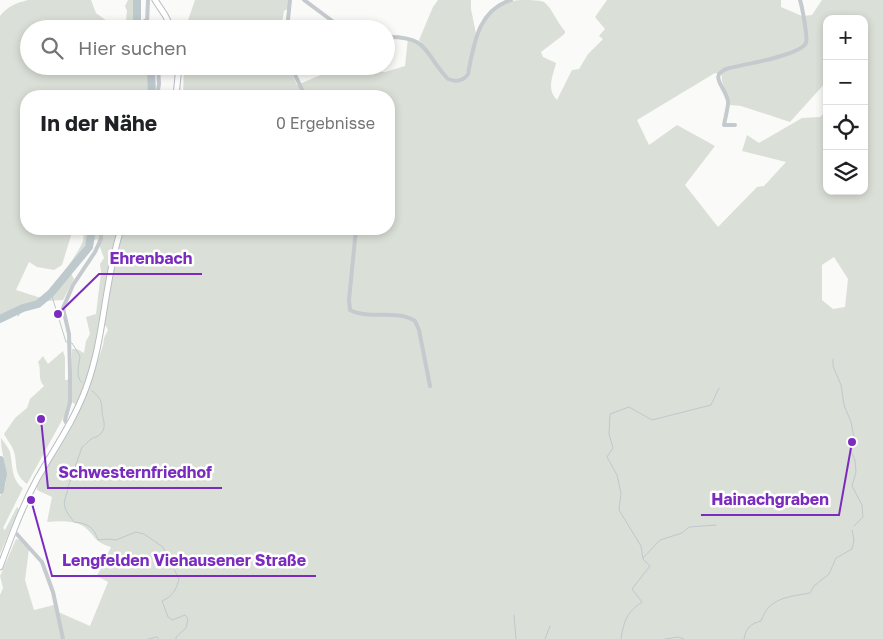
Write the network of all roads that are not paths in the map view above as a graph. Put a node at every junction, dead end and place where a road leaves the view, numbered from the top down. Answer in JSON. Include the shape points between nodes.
{"nodes":[{"id":1,"x":148,"y":0,"type":"edge"},
{"id":2,"x":155,"y":0,"type":"edge"},
{"id":3,"x":290,"y":0,"type":"edge"},
{"id":4,"x":304,"y":0,"type":"edge"},
{"id":5,"x":512,"y":0,"type":"edge"},
{"id":6,"x":800,"y":0,"type":"edge"},
{"id":7,"x":147,"y":20,"type":"edge"},
{"id":8,"x":168,"y":20,"type":"edge"},
{"id":9,"x":289,"y":20,"type":"edge"},
{"id":10,"x":331,"y":20,"type":"edge"},
{"id":11,"x":395,"y":36,"type":"edge"},
{"id":12,"x":158,"y":75,"type":"edge"},
{"id":13,"x":178,"y":75,"type":"edge"},
{"id":14,"x":295,"y":75,"type":"edge"},
{"id":15,"x":158,"y":90,"type":"edge"},
{"id":16,"x":177,"y":90,"type":"edge"},
{"id":17,"x":302,"y":90,"type":"edge"},
{"id":18,"x":734,"y":125,"type":"dead end"},
{"id":19,"x":101,"y":235,"type":"edge"},
{"id":20,"x":119,"y":235,"type":"edge"},
{"id":21,"x":355,"y":235,"type":"edge"},
{"id":22,"x":430,"y":386,"type":"dead end"},
{"id":23,"x":68,"y":426,"type":"junction"},
{"id":24,"x":14,"y":531,"type":"junction"},
{"id":25,"x":0,"y":566,"type":"edge"},
{"id":26,"x":63,"y":639,"type":"edge"}],
"edges":[{"from":1,"to":7,"type":"street"},
{"from":2,"to":8,"type":"main road"},
{"from":3,"to":9,"type":"street"},
{"from":4,"to":10,"type":"street"},
{"from":5,"to":11,"type":"street","via":[[497,7],[484,20],[468,74],[460,81],[448,78],[417,40]]},
{"from":6,"to":18,"type":"street","via":[[807,39],[804,46],[787,54],[721,70],[718,78],[728,100],[724,125]]},
{"from":12,"to":15,"type":"street"},
{"from":13,"to":16,"type":"main road"},
{"from":14,"to":17,"type":"street"},
{"from":19,"to":23,"type":"street","via":[[95,252],[63,308],[69,340],[70,402],[65,420]]},
{"from":20,"to":23,"type":"main road","via":[[95,362]]},
{"from":21,"to":22,"type":"street","via":[[350,310],[415,321]]},
{"from":23,"to":24,"type":"main road","via":[[27,499]]},
{"from":24,"to":25,"type":"main road"},
{"from":24,"to":26,"type":"street","via":[[42,562],[53,592]]}]}
